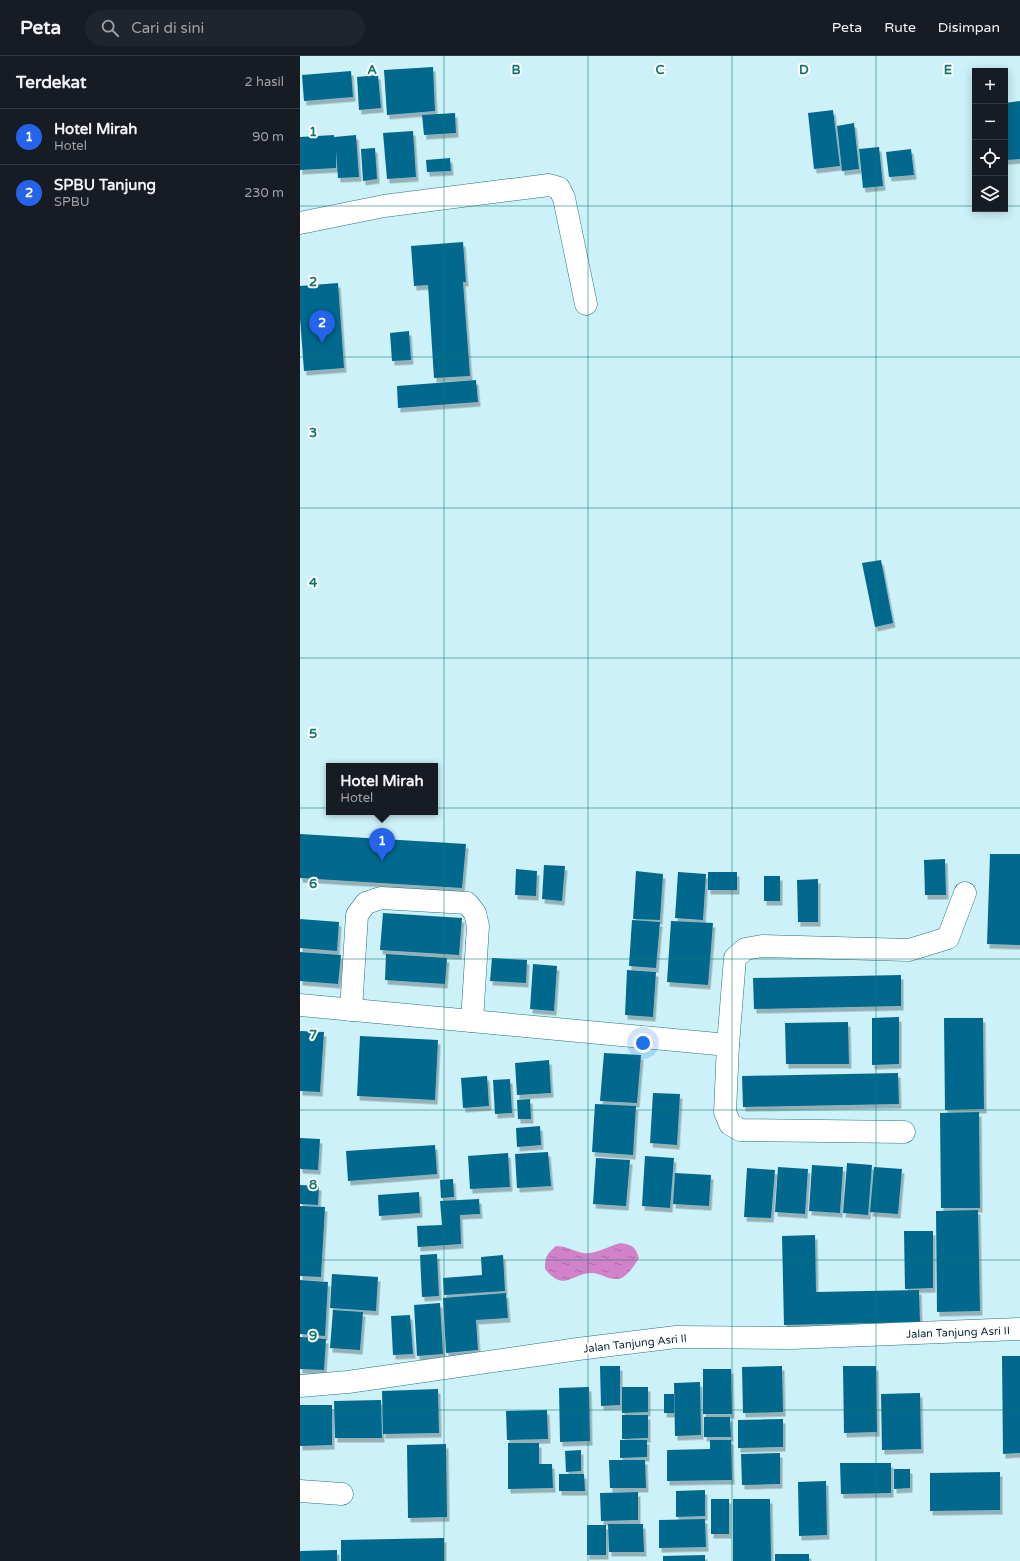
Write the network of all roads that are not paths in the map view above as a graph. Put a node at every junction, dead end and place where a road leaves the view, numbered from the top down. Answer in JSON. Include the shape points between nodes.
{"nodes":[{"id":1,"x":300,"y":223,"type":"edge"},
{"id":2,"x":586,"y":304,"type":"dead end"},
{"id":3,"x":965,"y":893,"type":"dead end"},
{"id":4,"x":300,"y":1005,"type":"edge"},
{"id":5,"x":351,"y":1010,"type":"junction"},
{"id":6,"x":472,"y":1022,"type":"junction"},
{"id":7,"x":728,"y":1045,"type":"junction"},
{"id":8,"x":904,"y":1132,"type":"dead end"},
{"id":9,"x":1020,"y":1329,"type":"edge"},
{"id":10,"x":300,"y":1386,"type":"edge"},
{"id":11,"x":300,"y":1491,"type":"edge"},
{"id":12,"x":342,"y":1494,"type":"dead end"}],
"edges":[{"from":1,"to":2,"type":"street","via":[[384,206],[549,185],[559,188],[564,198]]},
{"from":3,"to":7,"type":"street","via":[[948,938],[909,950],[762,946],[745,949],[735,958]]},
{"from":4,"to":5,"type":"street"},
{"from":5,"to":6,"type":"street"},
{"from":5,"to":6,"type":"street","via":[[357,915],[366,903],[381,898],[467,903],[475,913],[478,926]]},
{"from":6,"to":7,"type":"street"},
{"from":7,"to":8,"type":"street","via":[[725,1112],[730,1124],[740,1130]]},
{"from":9,"to":10,"type":"street","name":"Jalan Tanjung Asri II","via":[[792,1338],[676,1337],[348,1382]]},
{"from":11,"to":12,"type":"street"}]}
